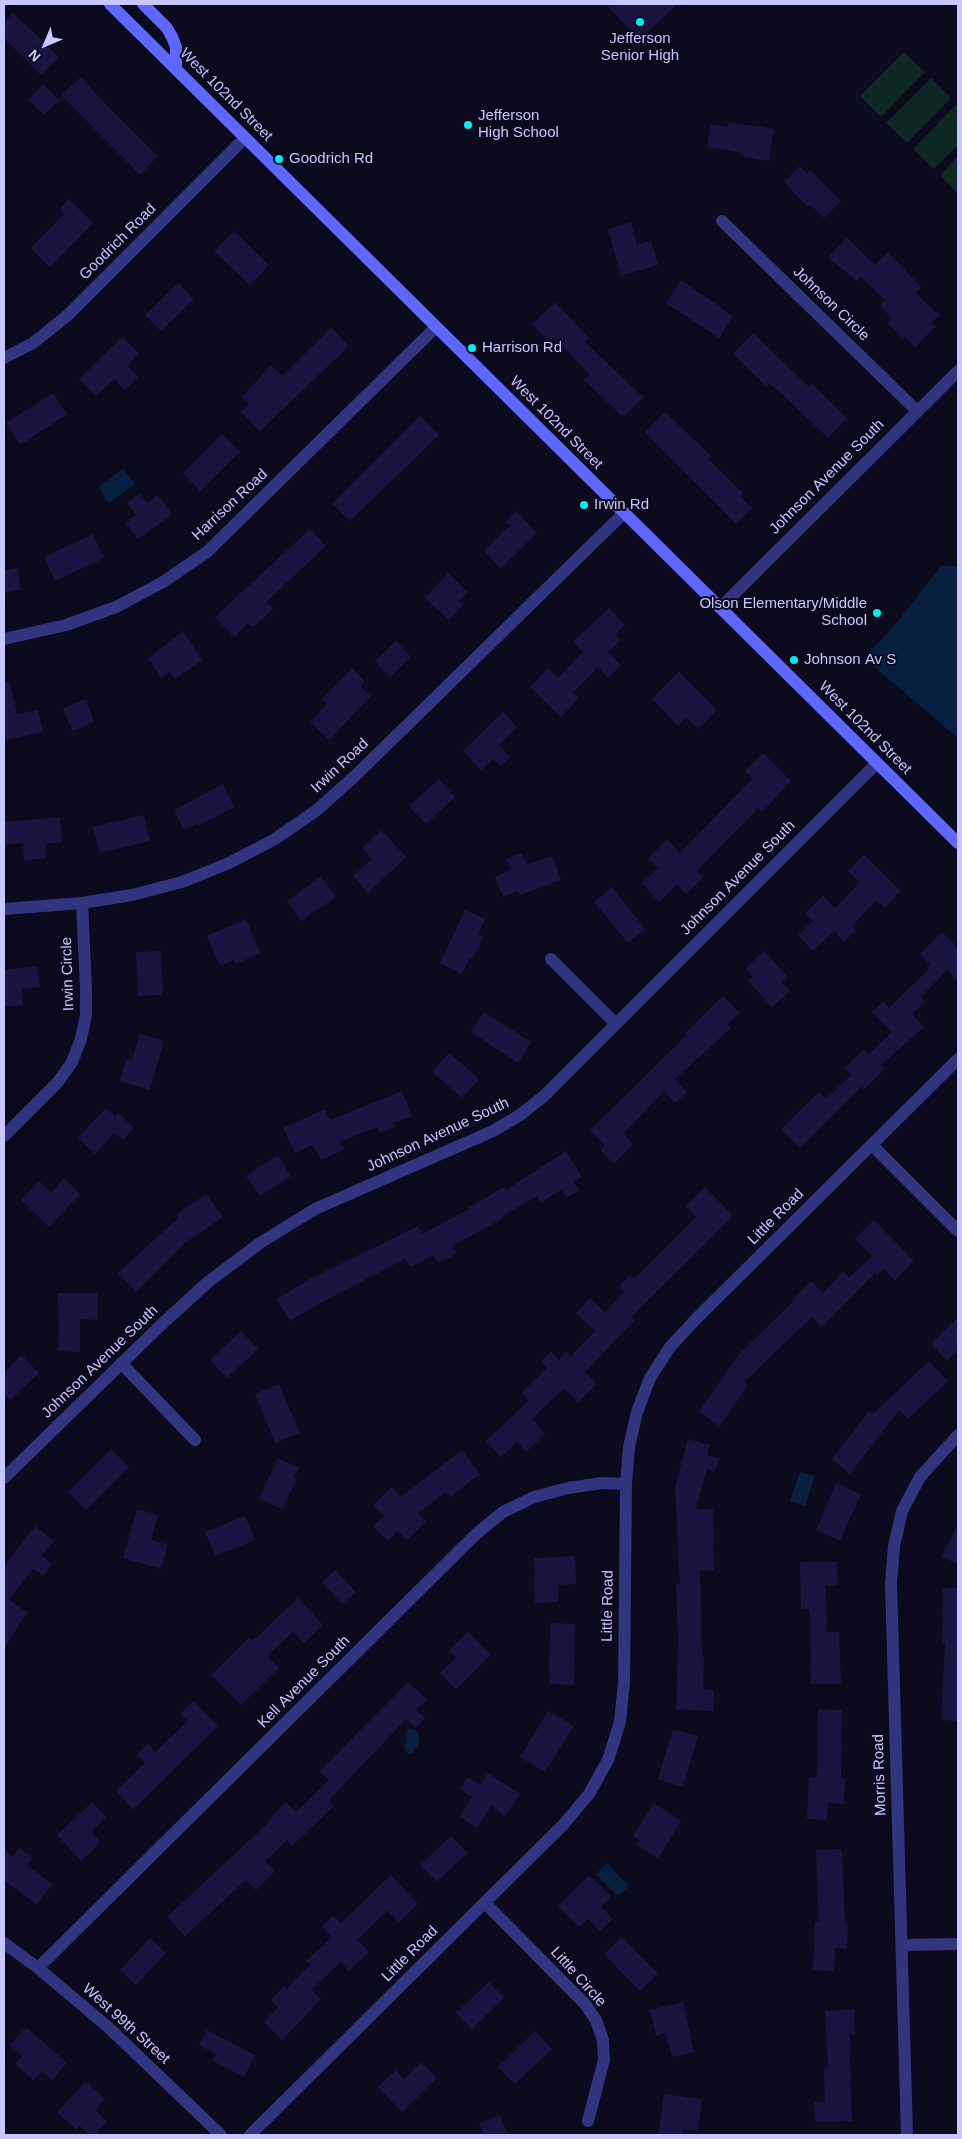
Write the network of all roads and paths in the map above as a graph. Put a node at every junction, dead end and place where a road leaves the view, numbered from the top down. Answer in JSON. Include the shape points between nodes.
{"nodes":[{"id":1,"x":110,"y":4,"type":"edge"},
{"id":2,"x":143,"y":4,"type":"edge"},
{"id":3,"x":176,"y":69,"type":"junction"},
{"id":4,"x":245,"y":138,"type":"junction"},
{"id":5,"x":722,"y":221,"type":"dead end"},
{"id":6,"x":436,"y":327,"type":"junction"},
{"id":7,"x":4,"y":358,"type":"edge"},
{"id":8,"x":958,"y":371,"type":"edge"},
{"id":9,"x":917,"y":411,"type":"junction"},
{"id":10,"x":624,"y":513,"type":"junction"},
{"id":11,"x":720,"y":608,"type":"junction"},
{"id":12,"x":4,"y":639,"type":"edge"},
{"id":13,"x":877,"y":763,"type":"junction"},
{"id":14,"x":958,"y":843,"type":"edge"},
{"id":15,"x":82,"y":903,"type":"junction"},
{"id":16,"x":4,"y":909,"type":"edge"},
{"id":17,"x":551,"y":960,"type":"dead end"},
{"id":18,"x":616,"y":1024,"type":"junction"},
{"id":19,"x":958,"y":1059,"type":"edge"},
{"id":20,"x":4,"y":1136,"type":"edge"},
{"id":21,"x":872,"y":1145,"type":"junction"},
{"id":22,"x":958,"y":1231,"type":"edge"},
{"id":23,"x":121,"y":1363,"type":"junction"},
{"id":24,"x":958,"y":1435,"type":"edge"},
{"id":25,"x":195,"y":1440,"type":"dead end"},
{"id":26,"x":4,"y":1478,"type":"edge"},
{"id":27,"x":626,"y":1484,"type":"junction"},
{"id":28,"x":485,"y":1903,"type":"junction"},
{"id":29,"x":4,"y":1943,"type":"edge"},
{"id":30,"x":958,"y":1944,"type":"edge"},
{"id":31,"x":902,"y":1945,"type":"junction"},
{"id":32,"x":38,"y":1968,"type":"junction"},
{"id":33,"x":588,"y":2121,"type":"dead end"},
{"id":34,"x":221,"y":2135,"type":"edge"},
{"id":35,"x":250,"y":2135,"type":"edge"},
{"id":36,"x":906,"y":2135,"type":"edge"}],
"edges":[{"from":1,"to":3,"type":"street","name":"West 102nd Street"},
{"from":2,"to":3,"type":"street","via":[[172,37],[176,47]]},
{"from":3,"to":4,"type":"street","name":"West 102nd Street"},
{"from":4,"to":6,"type":"street","name":"West 102nd Street"},
{"from":4,"to":7,"type":"street","name":"Goodrich Road","via":[[68,315],[33,343]]},
{"from":5,"to":9,"type":"street","name":"Johnson Circle"},
{"from":6,"to":10,"type":"street","name":"West 102nd Street"},
{"from":6,"to":12,"type":"street","name":"Harrison Road","via":[[207,552],[163,582],[116,606],[66,625]]},
{"from":8,"to":9,"type":"street","name":"Johnson Avenue South"},
{"from":9,"to":11,"type":"street","name":"Johnson Avenue South"},
{"from":10,"to":11,"type":"street","name":"West 102nd Street"},
{"from":10,"to":15,"type":"street","name":"Irwin Road","via":[[317,810],[230,863],[132,895]]},
{"from":11,"to":13,"type":"street","name":"West 102nd Street"},
{"from":13,"to":14,"type":"street","name":"West 102nd Street"},
{"from":13,"to":18,"type":"street","name":"Johnson Avenue South"},
{"from":15,"to":16,"type":"street","name":"Irwin Road"},
{"from":15,"to":20,"type":"street","name":"Irwin Circle","via":[[86,1016],[81,1039],[72,1062],[58,1082]]},
{"from":17,"to":18,"type":"street"},
{"from":18,"to":23,"type":"street","name":"Johnson Avenue South","via":[[544,1096],[520,1115],[494,1130],[315,1209],[208,1282]]},
{"from":19,"to":21,"type":"street","name":"Little Road"},
{"from":21,"to":22,"type":"street"},
{"from":21,"to":27,"type":"street","name":"Little Road","via":[[670,1347],[650,1378],[637,1412],[629,1447]]},
{"from":23,"to":25,"type":"street"},
{"from":23,"to":26,"type":"street","name":"Johnson Avenue South"},
{"from":24,"to":31,"type":"street","name":"Morris Road","via":[[920,1477],[902,1510],[894,1546],[891,1583]]},
{"from":27,"to":28,"type":"street","name":"Little Road","via":[[624,1683],[620,1722],[608,1760],[589,1794],[564,1825]]},
{"from":27,"to":32,"type":"street","name":"Kell Avenue South","via":[[602,1483],[534,1497],[503,1512],[476,1534]]},
{"from":28,"to":33,"type":"street","name":"Little Circle","via":[[585,2004],[596,2020],[603,2040],[604,2060]]},
{"from":28,"to":35,"type":"street","name":"Little Road"},
{"from":29,"to":32,"type":"street","name":"West 99th Street"},
{"from":30,"to":31,"type":"street"},
{"from":31,"to":36,"type":"street","name":"Morris Road"},
{"from":32,"to":34,"type":"street","name":"West 99th Street","via":[[108,2027]]}]}
